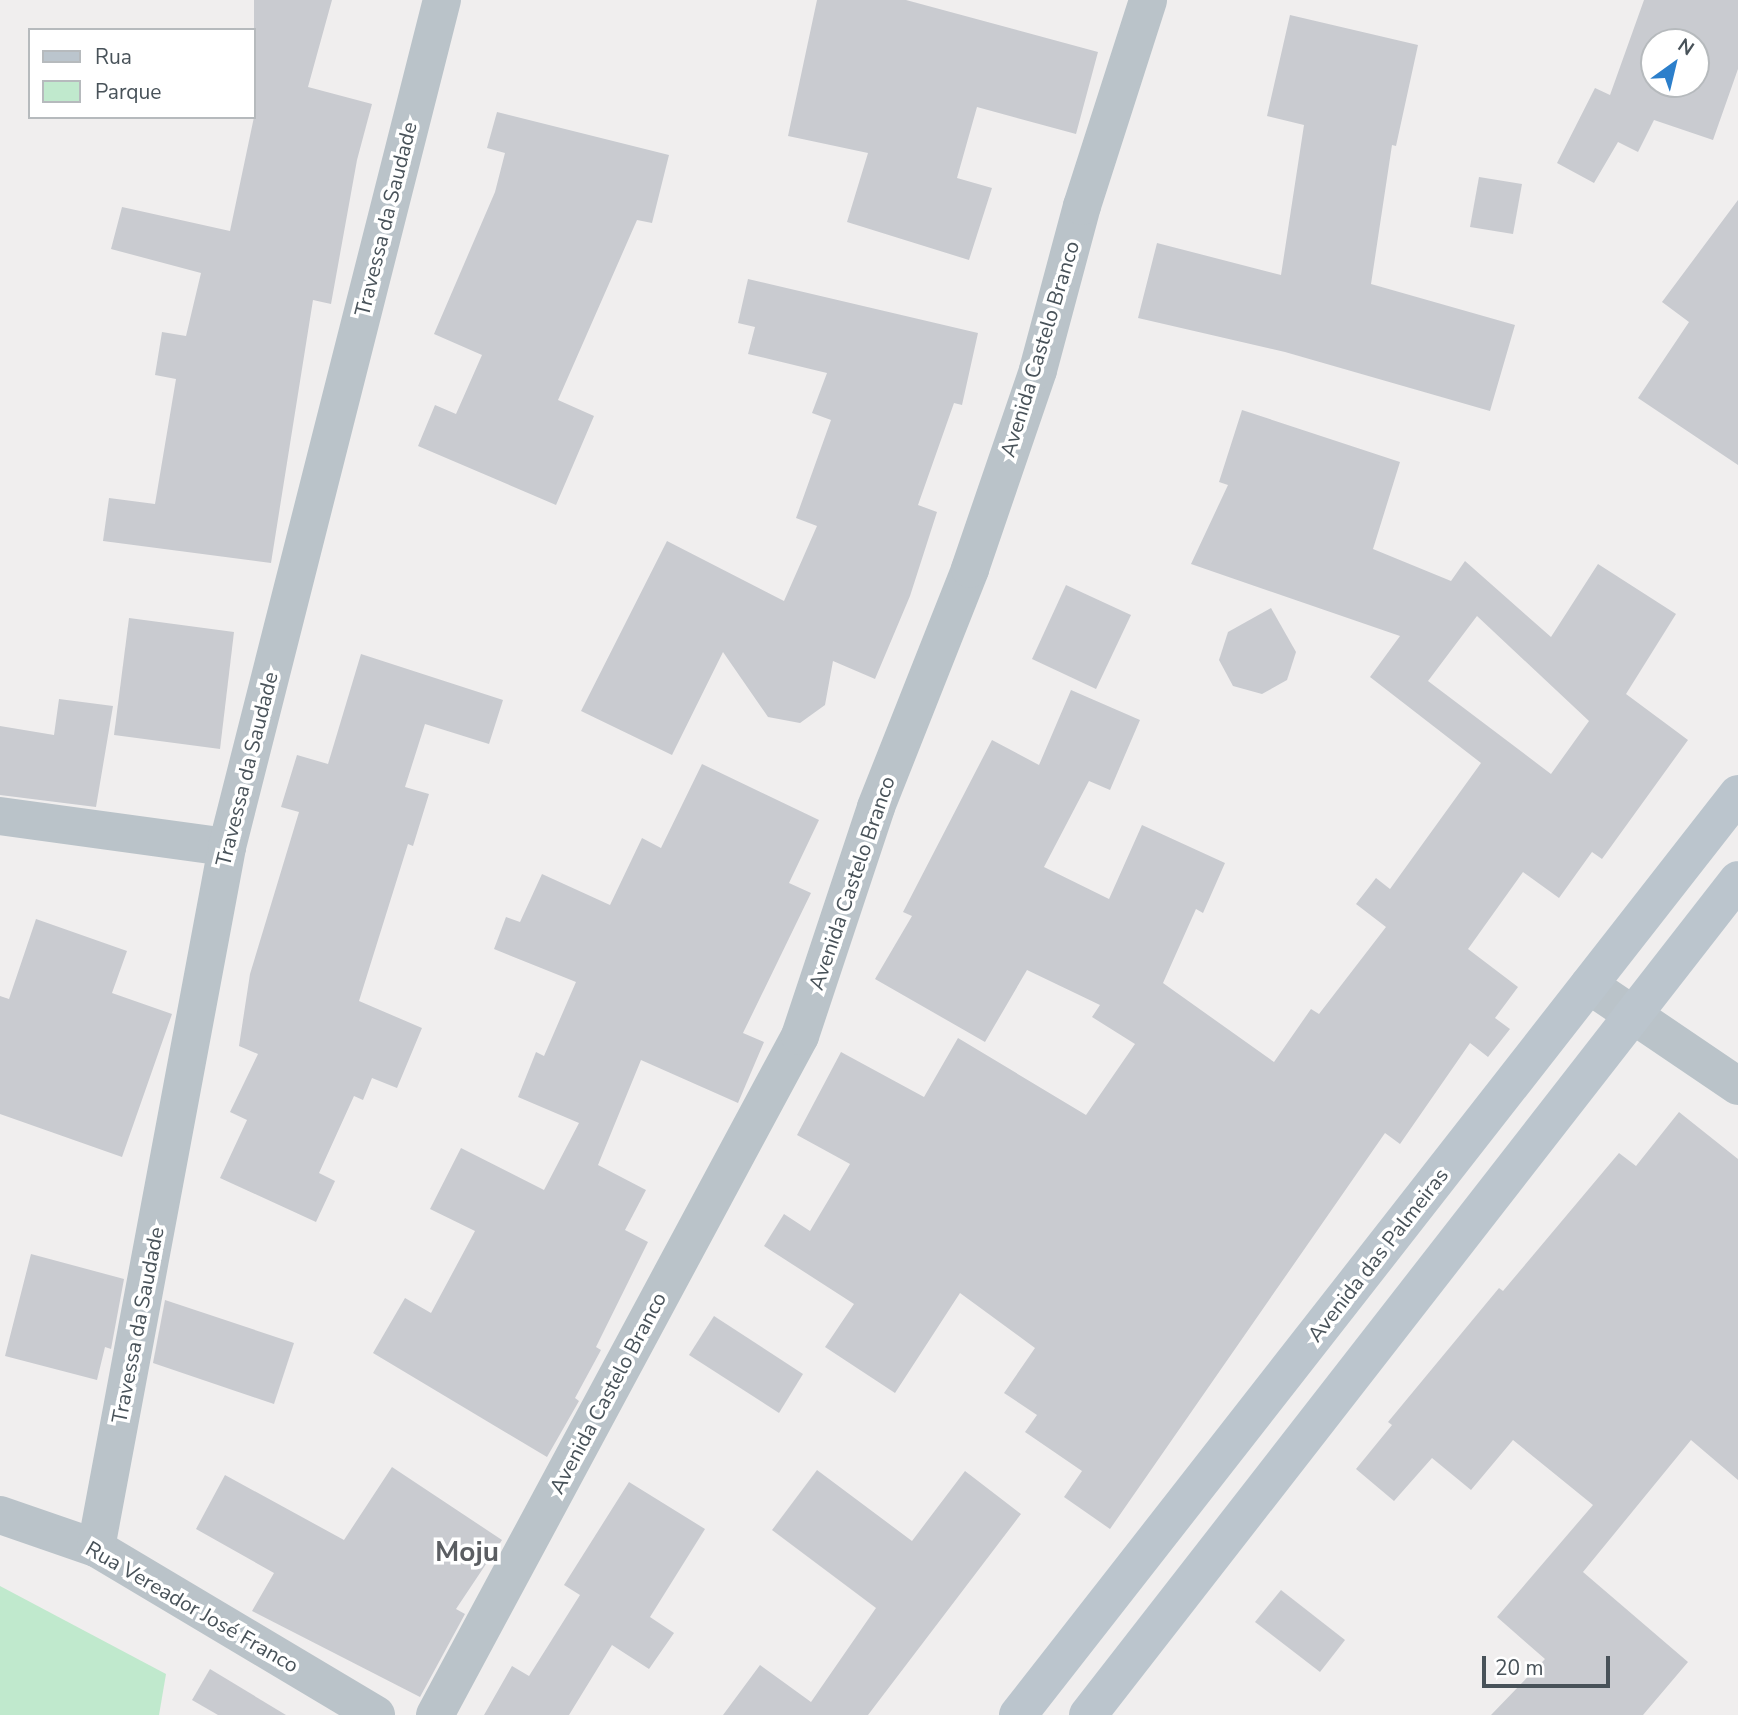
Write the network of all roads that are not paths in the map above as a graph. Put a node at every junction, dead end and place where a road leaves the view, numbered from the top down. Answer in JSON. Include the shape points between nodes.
{"nodes":[{"id":1,"x":442,"y":0,"type":"edge"},
{"id":2,"x":1148,"y":0,"type":"edge"},
{"id":3,"x":1738,"y":794,"type":"edge"},
{"id":4,"x":0,"y":817,"type":"edge"},
{"id":5,"x":227,"y":847,"type":"junction"},
{"id":6,"x":1738,"y":880,"type":"edge"},
{"id":7,"x":1589,"y":985,"type":"junction"},
{"id":8,"x":1631,"y":1017,"type":"junction"},
{"id":9,"x":1738,"y":1086,"type":"edge"},
{"id":10,"x":0,"y":1514,"type":"edge"},
{"id":11,"x":96,"y":1548,"type":"junction"},
{"id":12,"x":376,"y":1715,"type":"edge"},
{"id":13,"x":435,"y":1715,"type":"edge"},
{"id":14,"x":1018,"y":1715,"type":"edge"},
{"id":15,"x":1088,"y":1715,"type":"edge"}],
"edges":[{"from":1,"to":5,"type":"street","name":"Travessa da Saudade"},
{"from":2,"to":13,"type":"street","name":"Avenida Castelo Branco","via":[[1082,206],[1038,370],[971,569],[876,807],[800,1036]]},
{"from":3,"to":7,"type":"main road","name":"Avenida das Palmeiras"},
{"from":4,"to":5,"type":"street"},
{"from":5,"to":11,"type":"street","name":"Travessa da Saudade"},
{"from":6,"to":8,"type":"main road"},
{"from":7,"to":8,"type":"street"},
{"from":7,"to":14,"type":"main road","name":"Avenida das Palmeiras"},
{"from":8,"to":9,"type":"street"},
{"from":8,"to":15,"type":"main road"},
{"from":10,"to":11,"type":"street","name":"Rua Vereador José Franco"},
{"from":11,"to":12,"type":"street","name":"Rua Vereador José Franco"}]}
